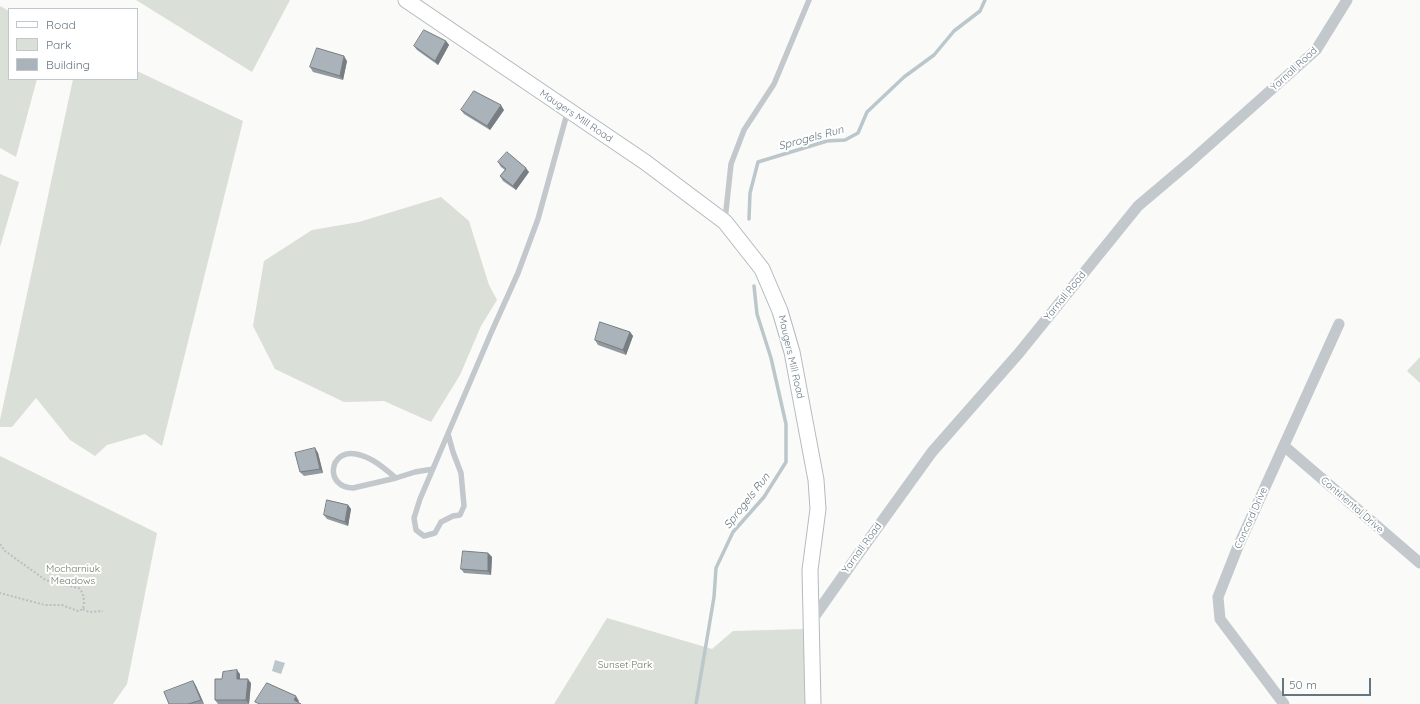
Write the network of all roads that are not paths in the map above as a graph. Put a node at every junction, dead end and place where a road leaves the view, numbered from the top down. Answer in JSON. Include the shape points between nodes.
{"nodes":[{"id":1,"x":406,"y":0,"type":"edge"},
{"id":2,"x":810,"y":0,"type":"edge"},
{"id":3,"x":1347,"y":0,"type":"edge"},
{"id":4,"x":568,"y":110,"type":"junction"},
{"id":5,"x":724,"y":222,"type":"junction"},
{"id":6,"x":1339,"y":324,"type":"dead end"},
{"id":7,"x":448,"y":434,"type":"junction"},
{"id":8,"x":1284,"y":446,"type":"junction"},
{"id":9,"x":433,"y":469,"type":"junction"},
{"id":10,"x":396,"y":478,"type":"junction"},
{"id":11,"x":1420,"y":563,"type":"edge"},
{"id":12,"x":812,"y":620,"type":"junction"},
{"id":13,"x":814,"y":704,"type":"edge"},
{"id":14,"x":1284,"y":704,"type":"edge"}],
"edges":[{"from":1,"to":4,"type":"street","name":"Maugers Mill Road"},
{"from":2,"to":5,"type":"lane","via":[[774,84],[744,130],[731,164]]},
{"from":3,"to":12,"type":"street","name":"Yarnall Road","via":[[1316,50],[1138,206],[1019,354],[932,452]]},
{"from":4,"to":5,"type":"street","name":"Maugers Mill Road","via":[[644,162]]},
{"from":4,"to":7,"type":"lane","via":[[538,219],[518,273]]},
{"from":5,"to":12,"type":"street","name":"Maugers Mill Road","via":[[762,269],[780,311],[792,352],[816,480],[818,509],[810,570]]},
{"from":6,"to":8,"type":"street","name":"Concord Drive"},
{"from":7,"to":9,"type":"lane"},
{"from":7,"to":9,"type":"lane","via":[[461,473],[464,506],[460,514],[441,522],[435,533],[424,536],[416,530],[414,518]]},
{"from":8,"to":11,"type":"street","name":"Continental Drive"},
{"from":8,"to":14,"type":"street","name":"Concord Drive","via":[[1218,597],[1220,619]]},
{"from":9,"to":10,"type":"lane"},
{"from":10,"to":10,"type":"lane","via":[[346,488],[334,478],[333,470],[335,462],[341,456],[357,454],[377,462]]},
{"from":12,"to":13,"type":"street","name":"Maugers Mill Road"}]}
